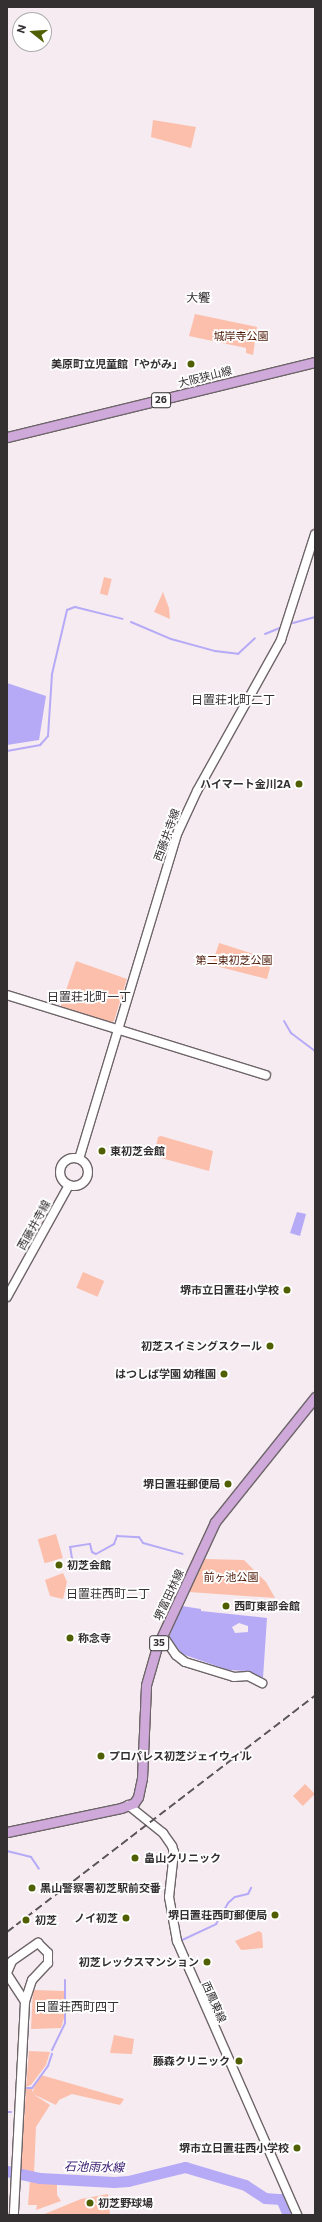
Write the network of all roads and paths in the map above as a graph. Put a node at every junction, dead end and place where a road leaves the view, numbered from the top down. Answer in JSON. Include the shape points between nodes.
{"nodes":[{"id":1,"x":315,"y":362,"type":"edge"},
{"id":2,"x":7,"y":437,"type":"edge"},
{"id":3,"x":315,"y":534,"type":"edge"},
{"id":4,"x":7,"y":995,"type":"edge"},
{"id":5,"x":118,"y":1029,"type":"junction"},
{"id":6,"x":266,"y":1075,"type":"dead end"},
{"id":7,"x":79,"y":1159,"type":"junction"},
{"id":8,"x":69,"y":1185,"type":"junction"},
{"id":9,"x":7,"y":1297,"type":"edge"},
{"id":10,"x":315,"y":1397,"type":"edge"},
{"id":11,"x":162,"y":1636,"type":"junction"},
{"id":12,"x":262,"y":1683,"type":"dead end"},
{"id":13,"x":128,"y":1805,"type":"junction"},
{"id":14,"x":7,"y":1832,"type":"edge"},
{"id":15,"x":7,"y":1974,"type":"edge"},
{"id":16,"x":25,"y":2002,"type":"junction"},
{"id":17,"x":14,"y":2215,"type":"edge"},
{"id":18,"x":297,"y":2215,"type":"edge"}],
"edges":[{"from":1,"to":2,"type":"main road","name":"大阪狭山線","number":"26"},
{"from":3,"to":5,"type":"main road","name":"西藤井寺線","via":[[280,640],[181,825]]},
{"from":4,"to":5,"type":"main road"},
{"from":5,"to":6,"type":"main road"},
{"from":5,"to":7,"type":"main road","name":"西藤井寺線"},
{"from":7,"to":8,"type":"main road","via":[[86,1165],[88,1175],[78,1185]]},
{"from":7,"to":8,"type":"main road","via":[[71,1158],[61,1167],[62,1180]]},
{"from":8,"to":9,"type":"main road","name":"西藤井寺線"},
{"from":10,"to":11,"type":"main road","name":"堺富田林線","number":"35","via":[[215,1522]]},
{"from":11,"to":12,"type":"main road","via":[[176,1655],[185,1662],[234,1677],[248,1676]]},
{"from":11,"to":13,"type":"main road","name":"堺富田林線","number":"35","via":[[146,1685],[140,1788],[134,1802]]},
{"from":13,"to":14,"type":"main road"},
{"from":13,"to":18,"type":"main road","name":"西鳳東線","via":[[163,1833],[172,1846],[174,1852],[169,1897],[177,1940]]},
{"from":15,"to":16,"type":"main road"},
{"from":15,"to":16,"type":"main road","via":[[12,1961],[38,1943],[48,1954],[48,1963],[32,1980]]},
{"from":16,"to":17,"type":"main road"}]}
